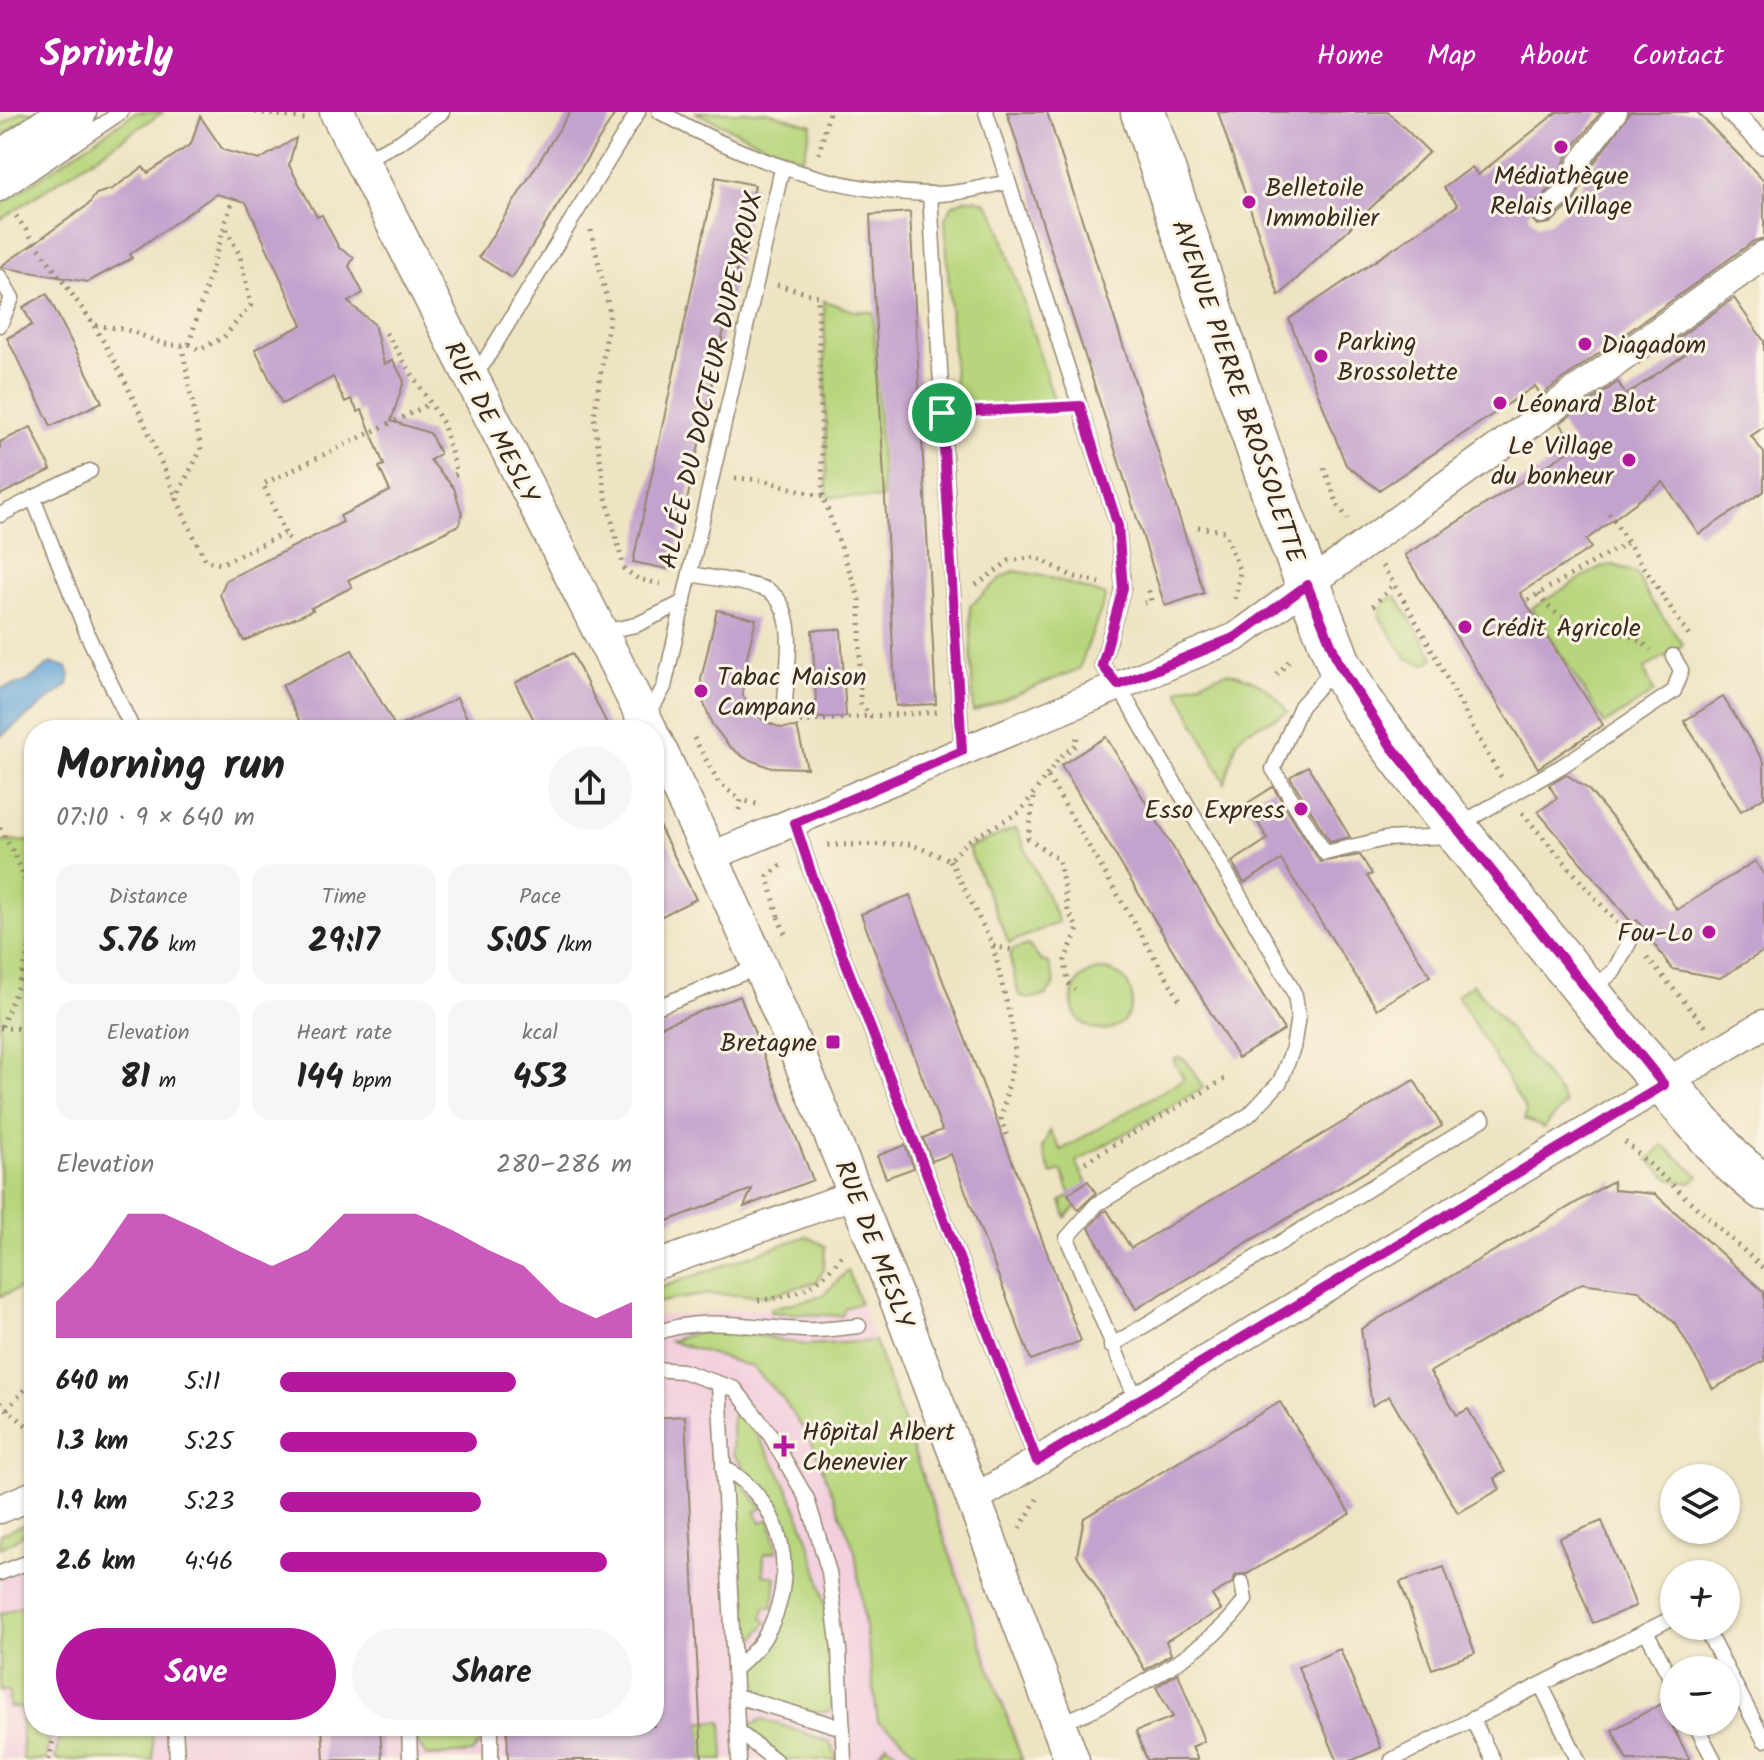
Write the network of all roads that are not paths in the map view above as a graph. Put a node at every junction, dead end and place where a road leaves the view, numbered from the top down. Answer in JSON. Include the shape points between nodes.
{"nodes":[{"id":1,"x":74,"y":112,"type":"edge"},
{"id":2,"x":121,"y":112,"type":"edge"},
{"id":3,"x":442,"y":112,"type":"edge"},
{"id":4,"x":638,"y":112,"type":"edge"},
{"id":5,"x":660,"y":112,"type":"edge"},
{"id":6,"x":986,"y":112,"type":"edge"},
{"id":7,"x":1143,"y":112,"type":"edge"},
{"id":8,"x":1617,"y":112,"type":"edge"},
{"id":9,"x":1731,"y":112,"type":"edge"},
{"id":10,"x":322,"y":116,"type":"edge"},
{"id":11,"x":1764,"y":144,"type":"edge"},
{"id":12,"x":361,"y":160,"type":"junction"},
{"id":13,"x":0,"y":164,"type":"edge"},
{"id":14,"x":782,"y":169,"type":"junction"},
{"id":15,"x":1008,"y":182,"type":"junction"},
{"id":16,"x":0,"y":194,"type":"edge"},
{"id":17,"x":930,"y":194,"type":"junction"},
{"id":18,"x":1542,"y":213,"type":"dead end"},
{"id":19,"x":1764,"y":255,"type":"edge"},
{"id":20,"x":0,"y":277,"type":"edge"},
{"id":21,"x":0,"y":325,"type":"edge"},
{"id":22,"x":467,"y":372,"type":"junction"},
{"id":23,"x":90,"y":471,"type":"dead end"},
{"id":24,"x":33,"y":498,"type":"junction"},
{"id":25,"x":0,"y":515,"type":"edge"},
{"id":26,"x":690,"y":574,"type":"junction"},
{"id":27,"x":1307,"y":585,"type":"junction"},
{"id":28,"x":684,"y":602,"type":"junction"},
{"id":29,"x":600,"y":632,"type":"junction"},
{"id":30,"x":1666,"y":659,"type":"road end"},
{"id":31,"x":1339,"y":664,"type":"junction"},
{"id":32,"x":1118,"y":685,"type":"junction"},
{"id":33,"x":785,"y":703,"type":"road end"},
{"id":34,"x":128,"y":720,"type":"edge"},
{"id":35,"x":645,"y":720,"type":"edge"},
{"id":36,"x":653,"y":720,"type":"edge"},
{"id":37,"x":962,"y":751,"type":"junction"},
{"id":38,"x":664,"y":758,"type":"edge"},
{"id":39,"x":795,"y":823,"type":"junction"},
{"id":40,"x":1458,"y":832,"type":"junction"},
{"id":41,"x":712,"y":856,"type":"junction"},
{"id":42,"x":1631,"y":939,"type":"dead end"},
{"id":43,"x":761,"y":966,"type":"junction"},
{"id":44,"x":1588,"y":993,"type":"junction"},
{"id":45,"x":664,"y":1004,"type":"edge"},
{"id":46,"x":1764,"y":1024,"type":"edge"},
{"id":47,"x":1664,"y":1085,"type":"junction"},
{"id":48,"x":1483,"y":1119,"type":"dead end"},
{"id":49,"x":1764,"y":1188,"type":"edge"},
{"id":50,"x":843,"y":1198,"type":"junction"},
{"id":51,"x":664,"y":1262,"type":"edge"},
{"id":52,"x":859,"y":1326,"type":"dead end"},
{"id":53,"x":664,"y":1330,"type":"edge"},
{"id":54,"x":1111,"y":1346,"type":"junction"},
{"id":55,"x":664,"y":1370,"type":"edge"},
{"id":56,"x":719,"y":1384,"type":"junction"},
{"id":57,"x":1137,"y":1401,"type":"junction"},
{"id":58,"x":1037,"y":1461,"type":"junction"},
{"id":59,"x":723,"y":1467,"type":"junction"},
{"id":60,"x":24,"y":1499,"type":"edge"},
{"id":61,"x":974,"y":1499,"type":"junction"},
{"id":62,"x":0,"y":1509,"type":"edge"},
{"id":63,"x":24,"y":1564,"type":"edge"},
{"id":64,"x":0,"y":1573,"type":"edge"},
{"id":65,"x":1242,"y":1583,"type":"dead end"},
{"id":66,"x":1660,"y":1624,"type":"edge"},
{"id":67,"x":1646,"y":1631,"type":"junction"},
{"id":68,"x":1711,"y":1640,"type":"edge"},
{"id":69,"x":1660,"y":1658,"type":"edge"},
{"id":70,"x":734,"y":1670,"type":"junction"},
{"id":71,"x":1541,"y":1685,"type":"junction"},
{"id":72,"x":736,"y":1696,"type":"junction"},
{"id":73,"x":1472,"y":1719,"type":"junction"},
{"id":74,"x":1058,"y":1724,"type":"junction"},
{"id":75,"x":843,"y":1728,"type":"junction"},
{"id":76,"x":737,"y":1731,"type":"junction"},
{"id":77,"x":176,"y":1736,"type":"edge"},
{"id":78,"x":409,"y":1736,"type":"edge"},
{"id":79,"x":491,"y":1736,"type":"edge"},
{"id":80,"x":1701,"y":1736,"type":"edge"},
{"id":81,"x":1764,"y":1740,"type":"edge"},
{"id":82,"x":177,"y":1760,"type":"edge"},
{"id":83,"x":410,"y":1760,"type":"edge"},
{"id":84,"x":491,"y":1760,"type":"edge"},
{"id":85,"x":739,"y":1760,"type":"edge"},
{"id":86,"x":775,"y":1760,"type":"edge"},
{"id":87,"x":844,"y":1760,"type":"edge"},
{"id":88,"x":1072,"y":1760,"type":"edge"},
{"id":89,"x":1392,"y":1760,"type":"edge"},
{"id":90,"x":1493,"y":1760,"type":"edge"},
{"id":91,"x":1578,"y":1760,"type":"edge"},
{"id":92,"x":1714,"y":1760,"type":"edge"}],
"edges":[{"from":1,"to":13,"type":"main road"},
{"from":2,"to":16,"type":"lane"},
{"from":3,"to":12,"type":"lane","via":[[400,142]]},
{"from":4,"to":22,"type":"lane","via":[[483,364]]},
{"from":5,"to":14,"type":"lane"},
{"from":6,"to":15,"type":"lane"},
{"from":7,"to":27,"type":"main road","name":"AVENUE PIERRE BROSSOLETTE"},
{"from":8,"to":18,"type":"street","via":[[1579,162],[1565,193]]},
{"from":9,"to":11,"type":"street"},
{"from":10,"to":12,"type":"street","name":"RUE DE MESLY"},
{"from":12,"to":22,"type":"street","name":"RUE DE MESLY"},
{"from":14,"to":17,"type":"lane"},
{"from":14,"to":26,"type":"lane","name":"ALLÉE DU DOCTEUR DUPEYROUX"},
{"from":15,"to":17,"type":"lane"},
{"from":15,"to":32,"type":"lane","via":[[1118,526],[1123,588],[1102,665]]},
{"from":17,"to":37,"type":"lane"},
{"from":19,"to":27,"type":"street","via":[[1358,532]]},
{"from":20,"to":21,"type":"lane","via":[[12,298]]},
{"from":22,"to":29,"type":"street","name":"RUE DE MESLY"},
{"from":23,"to":24,"type":"lane"},
{"from":24,"to":25,"type":"lane"},
{"from":24,"to":34,"type":"lane"},
{"from":26,"to":28,"type":"lane","name":"ALLÉE DU DOCTEUR DUPEYROUX"},
{"from":26,"to":33,"type":"lane","via":[[769,591],[784,609]]},
{"from":27,"to":31,"type":"main road","name":"AVENUE PIERRE BROSSOLETTE"},
{"from":27,"to":32,"type":"street","via":[[1236,637]]},
{"from":28,"to":29,"type":"lane","name":"ALLÉE DU DOCTEUR DUPEYROUX","via":[[636,625]]},
{"from":28,"to":36,"type":"lane","name":"ALLÉE DU DOCTEUR DUPEYROUX"},
{"from":29,"to":35,"type":"street","name":"RUE DE MESLY"},
{"from":30,"to":40,"type":"lane","via":[[1681,670],[1674,691]]},
{"from":31,"to":40,"type":"main road","name":"AVENUE PIERRE BROSSOLETTE","via":[[1360,702]]},
{"from":31,"to":40,"type":"lane","via":[[1301,706],[1273,769],[1325,853],[1385,839]]},
{"from":32,"to":37,"type":"street"},
{"from":32,"to":54,"type":"lane","via":[[1275,957],[1295,995],[1298,1016],[1280,1082],[1249,1115],[1097,1204],[1067,1238]]},
{"from":37,"to":39,"type":"street"},
{"from":38,"to":41,"type":"street","name":"RUE DE MESLY"},
{"from":39,"to":41,"type":"street"},
{"from":39,"to":58,"type":"lane"},
{"from":40,"to":44,"type":"main road","name":"AVENUE PIERRE BROSSOLETTE"},
{"from":41,"to":43,"type":"street","name":"RUE DE MESLY"},
{"from":42,"to":44,"type":"lane","via":[[1614,971]]},
{"from":43,"to":45,"type":"lane"},
{"from":43,"to":50,"type":"street","name":"RUE DE MESLY","via":[[809,1074]]},
{"from":44,"to":47,"type":"main road","name":"AVENUE PIERRE BROSSOLETTE"},
{"from":46,"to":47,"type":"street"},
{"from":47,"to":49,"type":"main road","name":"AVENUE PIERRE BROSSOLETTE","via":[[1731,1160]]},
{"from":47,"to":57,"type":"street"},
{"from":48,"to":54,"type":"lane"},
{"from":50,"to":51,"type":"street"},
{"from":50,"to":61,"type":"street","name":"RUE DE MESLY"},
{"from":52,"to":53,"type":"lane","via":[[804,1330],[728,1322]]},
{"from":54,"to":57,"type":"lane"},
{"from":55,"to":56,"type":"lane"},
{"from":56,"to":59,"type":"lane"},
{"from":56,"to":75,"type":"lane","via":[[735,1389],[769,1433],[807,1499],[829,1572]]},
{"from":57,"to":58,"type":"street"},
{"from":58,"to":61,"type":"street"},
{"from":59,"to":70,"type":"lane"},
{"from":59,"to":70,"type":"lane","via":[[746,1479],[770,1510],[785,1555],[782,1599],[763,1640]]},
{"from":60,"to":62,"type":"street"},
{"from":61,"to":74,"type":"street","name":"RUE DE MESLY"},
{"from":63,"to":64,"type":"lane"},
{"from":65,"to":74,"type":"lane","via":[[1245,1600],[1235,1616],[1094,1711]]},
{"from":66,"to":67,"type":"lane"},
{"from":67,"to":69,"type":"lane"},
{"from":67,"to":71,"type":"lane"},
{"from":68,"to":81,"type":"lane"},
{"from":70,"to":72,"type":"lane"},
{"from":71,"to":73,"type":"lane"},
{"from":71,"to":91,"type":"lane"},
{"from":72,"to":75,"type":"lane"},
{"from":72,"to":76,"type":"lane"},
{"from":73,"to":89,"type":"lane"},
{"from":73,"to":90,"type":"lane"},
{"from":74,"to":88,"type":"street","name":"RUE DE MESLY"},
{"from":75,"to":87,"type":"lane"},
{"from":76,"to":85,"type":"lane"},
{"from":76,"to":86,"type":"lane"},
{"from":77,"to":82,"type":"lane"},
{"from":78,"to":83,"type":"lane"},
{"from":79,"to":84,"type":"lane"},
{"from":80,"to":92,"type":"lane"}]}
